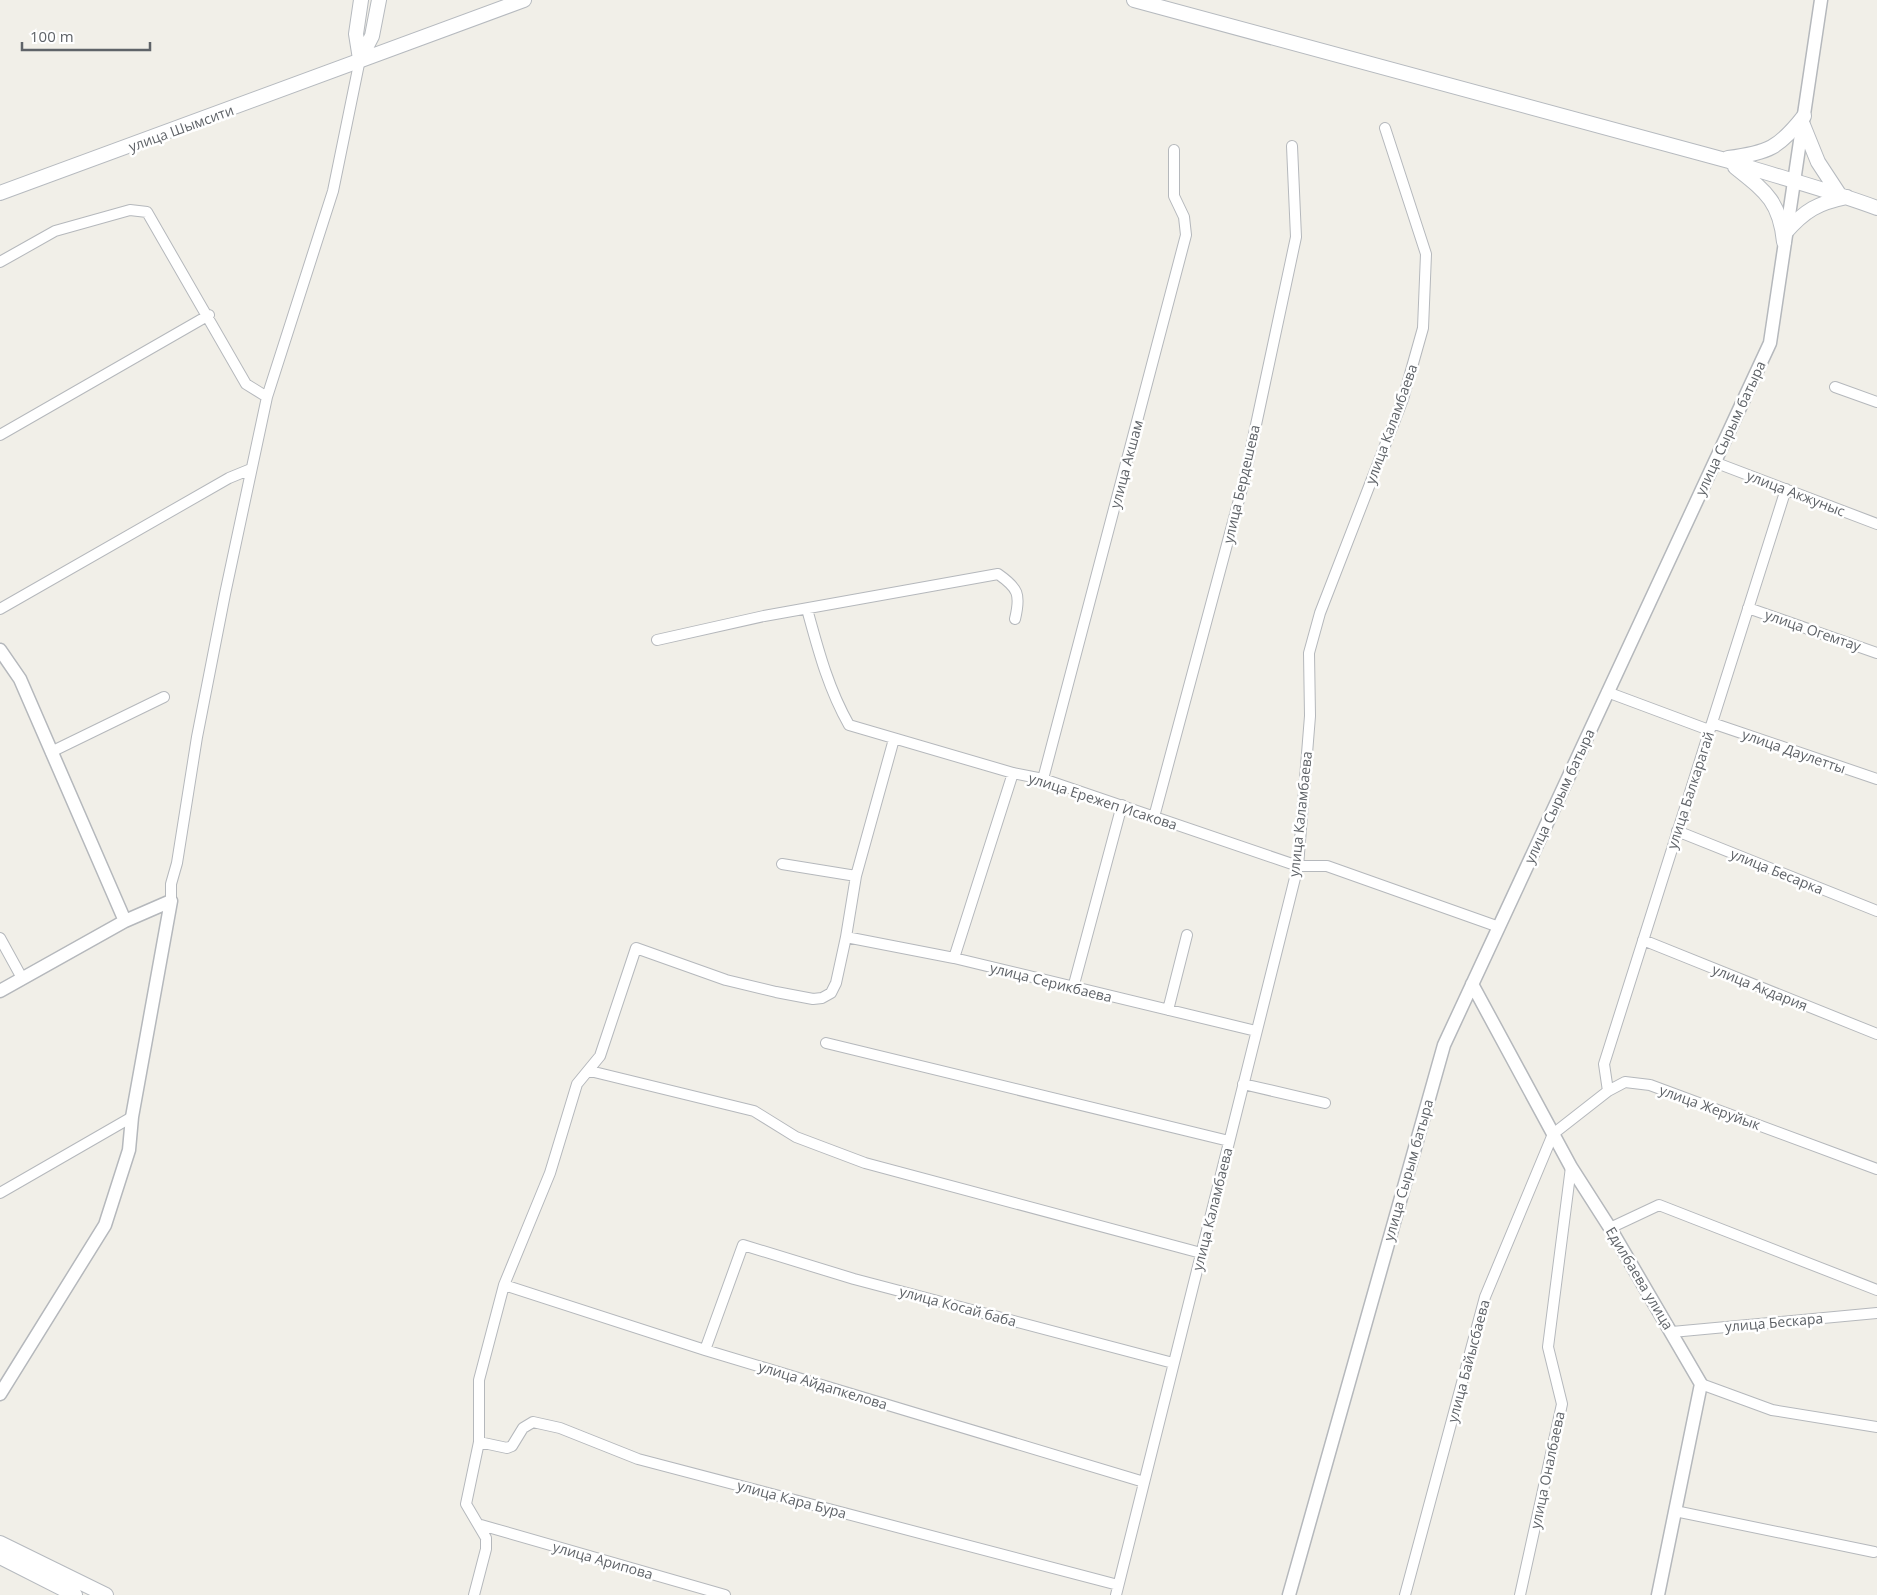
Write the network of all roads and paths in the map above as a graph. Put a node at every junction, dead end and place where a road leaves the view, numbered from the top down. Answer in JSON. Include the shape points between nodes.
{"nodes":[{"id":1,"x":361,"y":0,"type":"edge"},
{"id":2,"x":379,"y":0,"type":"edge"},
{"id":3,"x":524,"y":0,"type":"edge"},
{"id":4,"x":1134,"y":0,"type":"edge"},
{"id":5,"x":1821,"y":0,"type":"edge"},
{"id":6,"x":360,"y":59,"type":"junction"},
{"id":7,"x":1804,"y":120,"type":"junction"},
{"id":8,"x":1384,"y":128,"type":"dead end"},
{"id":9,"x":1292,"y":146,"type":"dead end"},
{"id":10,"x":1174,"y":150,"type":"dead end"},
{"id":11,"x":1725,"y":160,"type":"junction"},
{"id":12,"x":1793,"y":182,"type":"junction"},
{"id":13,"x":0,"y":193,"type":"edge"},
{"id":14,"x":1844,"y":195,"type":"junction"},
{"id":15,"x":1877,"y":208,"type":"edge"},
{"id":16,"x":1784,"y":237,"type":"junction"},
{"id":17,"x":0,"y":262,"type":"edge"},
{"id":18,"x":209,"y":315,"type":"junction"},
{"id":19,"x":1835,"y":387,"type":"dead end"},
{"id":20,"x":267,"y":397,"type":"junction"},
{"id":21,"x":1877,"y":402,"type":"edge"},
{"id":22,"x":0,"y":435,"type":"edge"},
{"id":23,"x":1714,"y":462,"type":"junction"},
{"id":24,"x":251,"y":469,"type":"junction"},
{"id":25,"x":1786,"y":489,"type":"junction"},
{"id":26,"x":1877,"y":524,"type":"edge"},
{"id":27,"x":1748,"y":608,"type":"junction"},
{"id":28,"x":0,"y":609,"type":"edge"},
{"id":29,"x":807,"y":609,"type":"junction"},
{"id":30,"x":1016,"y":619,"type":"dead end"},
{"id":31,"x":657,"y":640,"type":"dead end"},
{"id":32,"x":0,"y":650,"type":"edge"},
{"id":33,"x":1877,"y":653,"type":"edge"},
{"id":34,"x":1607,"y":692,"type":"junction"},
{"id":35,"x":164,"y":696,"type":"dead end"},
{"id":36,"x":1711,"y":726,"type":"junction"},
{"id":37,"x":894,"y":739,"type":"junction"},
{"id":38,"x":51,"y":752,"type":"junction"},
{"id":39,"x":1013,"y":772,"type":"junction"},
{"id":40,"x":1043,"y":779,"type":"junction"},
{"id":41,"x":1877,"y":779,"type":"edge"},
{"id":42,"x":1122,"y":806,"type":"junction"},
{"id":43,"x":1154,"y":817,"type":"junction"},
{"id":44,"x":1677,"y":831,"type":"junction"},
{"id":45,"x":782,"y":864,"type":"dead end"},
{"id":46,"x":1298,"y":866,"type":"junction"},
{"id":47,"x":856,"y":876,"type":"junction"},
{"id":48,"x":171,"y":901,"type":"junction"},
{"id":49,"x":1877,"y":911,"type":"edge"},
{"id":50,"x":124,"y":921,"type":"junction"},
{"id":51,"x":1499,"y":927,"type":"junction"},
{"id":52,"x":1187,"y":935,"type":"dead end"},
{"id":53,"x":846,"y":937,"type":"junction"},
{"id":54,"x":0,"y":938,"type":"edge"},
{"id":55,"x":1643,"y":940,"type":"junction"},
{"id":56,"x":954,"y":958,"type":"junction"},
{"id":57,"x":22,"y":978,"type":"junction"},
{"id":58,"x":1472,"y":984,"type":"junction"},
{"id":59,"x":1073,"y":988,"type":"junction"},
{"id":60,"x":0,"y":991,"type":"edge"},
{"id":61,"x":1168,"y":1010,"type":"junction"},
{"id":62,"x":1256,"y":1031,"type":"junction"},
{"id":63,"x":1877,"y":1034,"type":"edge"},
{"id":64,"x":826,"y":1043,"type":"dead end"},
{"id":65,"x":590,"y":1070,"type":"junction"},
{"id":66,"x":1243,"y":1084,"type":"junction"},
{"id":67,"x":1608,"y":1091,"type":"junction"},
{"id":68,"x":1325,"y":1103,"type":"dead end"},
{"id":69,"x":132,"y":1117,"type":"junction"},
{"id":70,"x":1553,"y":1134,"type":"junction"},
{"id":71,"x":1229,"y":1142,"type":"junction"},
{"id":72,"x":1571,"y":1167,"type":"junction"},
{"id":73,"x":1877,"y":1169,"type":"edge"},
{"id":74,"x":0,"y":1194,"type":"edge"},
{"id":75,"x":1610,"y":1228,"type":"junction"},
{"id":76,"x":1201,"y":1253,"type":"junction"},
{"id":77,"x":504,"y":1285,"type":"junction"},
{"id":78,"x":1877,"y":1290,"type":"edge"},
{"id":79,"x":1877,"y":1313,"type":"edge"},
{"id":80,"x":1672,"y":1332,"type":"junction"},
{"id":81,"x":705,"y":1350,"type":"junction"},
{"id":82,"x":1173,"y":1363,"type":"junction"},
{"id":83,"x":1700,"y":1384,"type":"junction"},
{"id":84,"x":0,"y":1394,"type":"edge"},
{"id":85,"x":1877,"y":1427,"type":"edge"},
{"id":86,"x":479,"y":1442,"type":"junction"},
{"id":87,"x":1144,"y":1482,"type":"junction"},
{"id":88,"x":1675,"y":1511,"type":"junction"},
{"id":89,"x":480,"y":1525,"type":"junction"},
{"id":90,"x":0,"y":1544,"type":"edge"},
{"id":91,"x":1874,"y":1552,"type":"dead end"},
{"id":92,"x":0,"y":1557,"type":"edge"},
{"id":93,"x":1117,"y":1590,"type":"edge"},
{"id":94,"x":76,"y":1595,"type":"edge"},
{"id":95,"x":106,"y":1595,"type":"edge"},
{"id":96,"x":474,"y":1595,"type":"edge"},
{"id":97,"x":725,"y":1595,"type":"edge"},
{"id":98,"x":1289,"y":1595,"type":"edge"},
{"id":99,"x":1405,"y":1595,"type":"edge"},
{"id":100,"x":1520,"y":1595,"type":"edge"},
{"id":101,"x":1658,"y":1595,"type":"edge"}],
"edges":[{"from":1,"to":6,"type":"main road","via":[[356,34]]},
{"from":2,"to":6,"type":"main road","via":[[372,36]]},
{"from":3,"to":6,"type":"main road","name":"улица Шымсити"},
{"from":4,"to":11,"type":"main road"},
{"from":5,"to":7,"type":"street","name":"улица Сырым батыра"},
{"from":6,"to":13,"type":"main road","name":"улица Шымсити","via":[[284,90]]},
{"from":6,"to":20,"type":"street","via":[[333,191]]},
{"from":7,"to":11,"type":"main road","via":[[1789,136],[1769,149]]},
{"from":7,"to":12,"type":"street","name":"улица Сырым батыра"},
{"from":7,"to":14,"type":"main road","via":[[1818,162]]},
{"from":8,"to":46,"type":"street","name":"улица Каламбаева","via":[[1426,254],[1424,328],[1403,399],[1320,613],[1309,653],[1310,716]]},
{"from":9,"to":43,"type":"street","name":"улица Бердешева","via":[[1296,237],[1244,481]]},
{"from":10,"to":40,"type":"street","name":"улица Акшам","via":[[1174,196],[1184,217],[1186,235]]},
{"from":11,"to":12,"type":"main road"},
{"from":11,"to":16,"type":"main road","via":[[1770,198],[1782,220]]},
{"from":12,"to":14,"type":"main road"},
{"from":12,"to":16,"type":"street","name":"улица Сырым батыра"},
{"from":14,"to":15,"type":"main road"},
{"from":14,"to":16,"type":"main road","via":[[1812,207]]},
{"from":16,"to":23,"type":"street","name":"улица Сырым батыра","via":[[1770,342]]},
{"from":17,"to":18,"type":"street","via":[[54,230],[130,210],[147,212]]},
{"from":18,"to":20,"type":"street","via":[[246,384]]},
{"from":18,"to":22,"type":"street"},
{"from":19,"to":21,"type":"street"},
{"from":20,"to":24,"type":"street"},
{"from":23,"to":25,"type":"street","name":"улица Акжуныс"},
{"from":23,"to":34,"type":"street","name":"улица Сырым батыра"},
{"from":24,"to":28,"type":"street","via":[[229,478]]},
{"from":24,"to":48,"type":"street","via":[[197,737],[171,884]]},
{"from":25,"to":26,"type":"street","name":"улица Акжуныс"},
{"from":25,"to":27,"type":"street","name":"улица Балкарагай"},
{"from":27,"to":33,"type":"street","name":"улица Огемтау"},
{"from":27,"to":36,"type":"street","name":"улица Балкарагай"},
{"from":29,"to":30,"type":"street","via":[[998,574],[1014,585],[1019,602]]},
{"from":29,"to":31,"type":"street"},
{"from":29,"to":37,"type":"street","name":"улица Ережеп Исакова","via":[[823,669],[849,725]]},
{"from":32,"to":38,"type":"street","via":[[20,680]]},
{"from":34,"to":36,"type":"street","name":"улица Даулетты"},
{"from":34,"to":51,"type":"street","name":"улица Сырым батыра"},
{"from":35,"to":38,"type":"street"},
{"from":36,"to":41,"type":"street","name":"улица Даулетты"},
{"from":36,"to":44,"type":"street","name":"улица Балкарагай"},
{"from":37,"to":39,"type":"street","name":"улица Ережеп Исакова"},
{"from":37,"to":47,"type":"street"},
{"from":38,"to":50,"type":"street"},
{"from":39,"to":40,"type":"street","name":"улица Ережеп Исакова"},
{"from":39,"to":56,"type":"street"},
{"from":40,"to":42,"type":"street","name":"улица Ережеп Исакова"},
{"from":42,"to":43,"type":"street","name":"улица Ережеп Исакова"},
{"from":42,"to":59,"type":"street"},
{"from":43,"to":46,"type":"street","name":"улица Ережеп Исакова"},
{"from":44,"to":49,"type":"street","name":"улица Бесарка"},
{"from":44,"to":55,"type":"street","name":"улица Балкарагай"},
{"from":45,"to":47,"type":"street"},
{"from":46,"to":51,"type":"street","name":"улица Ережеп Исакова","via":[[1327,866]]},
{"from":46,"to":62,"type":"street","name":"улица Каламбаева"},
{"from":47,"to":53,"type":"street"},
{"from":48,"to":50,"type":"street"},
{"from":48,"to":69,"type":"street"},
{"from":50,"to":57,"type":"street"},
{"from":51,"to":58,"type":"street","name":"улица Сырым батыра"},
{"from":52,"to":61,"type":"street"},
{"from":53,"to":56,"type":"street","name":"улица Серикбаева"},
{"from":53,"to":65,"type":"street","via":[[836,983],[822,998],[813,999],[726,980],[636,948],[600,1056]]},
{"from":54,"to":57,"type":"street"},
{"from":55,"to":63,"type":"street","name":"улица Акдария"},
{"from":55,"to":67,"type":"street","name":"улица Балкарагай","via":[[1604,1064]]},
{"from":56,"to":59,"type":"street","name":"улица Серикбаева"},
{"from":57,"to":60,"type":"street"},
{"from":58,"to":70,"type":"street","name":"Едилбаева улица"},
{"from":58,"to":98,"type":"street","name":"улица Сырым батыра","via":[[1444,1045]]},
{"from":59,"to":61,"type":"street","name":"улица Серикбаева"},
{"from":61,"to":62,"type":"street","name":"улица Серикбаева"},
{"from":62,"to":66,"type":"street","name":"улица Каламбаева"},
{"from":64,"to":71,"type":"street"},
{"from":65,"to":76,"type":"street","via":[[754,1111],[796,1137],[865,1163]]},
{"from":65,"to":77,"type":"street","via":[[578,1084],[550,1174]]},
{"from":66,"to":68,"type":"street"},
{"from":66,"to":71,"type":"street","name":"улица Каламбаева"},
{"from":67,"to":70,"type":"street","name":"улица Жеруйык"},
{"from":67,"to":73,"type":"street","name":"улица Жеруйык","via":[[1625,1082],[1650,1085]]},
{"from":69,"to":74,"type":"street"},
{"from":69,"to":84,"type":"street","via":[[129,1150],[105,1225]]},
{"from":70,"to":72,"type":"street","name":"Едилбаева улица"},
{"from":70,"to":99,"type":"street","name":"улица Байысбаева","via":[[1485,1297]]},
{"from":71,"to":76,"type":"street","name":"улица Каламбаева"},
{"from":72,"to":75,"type":"street","name":"Едилбаева улица"},
{"from":72,"to":100,"type":"street","name":"улица Оналбаева","via":[[1548,1347],[1562,1404]]},
{"from":75,"to":78,"type":"street","via":[[1659,1205]]},
{"from":75,"to":80,"type":"street","name":"Едилбаева улица"},
{"from":76,"to":82,"type":"street","name":"улица Каламбаева"},
{"from":77,"to":81,"type":"street","name":"улица Айдапкелова"},
{"from":77,"to":86,"type":"street","via":[[479,1380]]},
{"from":79,"to":80,"type":"street","name":"улица Бескара"},
{"from":80,"to":83,"type":"street","name":"Едилбаева улица"},
{"from":81,"to":82,"type":"street","name":"улица Косай баба","via":[[743,1245],[854,1279]]},
{"from":81,"to":87,"type":"street","name":"улица Айдапкелова"},
{"from":82,"to":87,"type":"street","name":"улица Каламбаева"},
{"from":83,"to":85,"type":"street","via":[[1772,1410]]},
{"from":83,"to":88,"type":"street"},
{"from":86,"to":89,"type":"street","via":[[466,1504]]},
{"from":86,"to":93,"type":"street","name":"улица Кара Бура","via":[[507,1448],[512,1446],[523,1428],[533,1422],[560,1428],[638,1459]]},
{"from":87,"to":93,"type":"street","name":"улица Каламбаева"},
{"from":88,"to":91,"type":"street"},
{"from":88,"to":101,"type":"street"},
{"from":89,"to":96,"type":"street","via":[[486,1538],[486,1549]]},
{"from":89,"to":97,"type":"street","name":"улица Арипова"},
{"from":90,"to":95,"type":"main road"},
{"from":92,"to":94,"type":"main road"}]}
